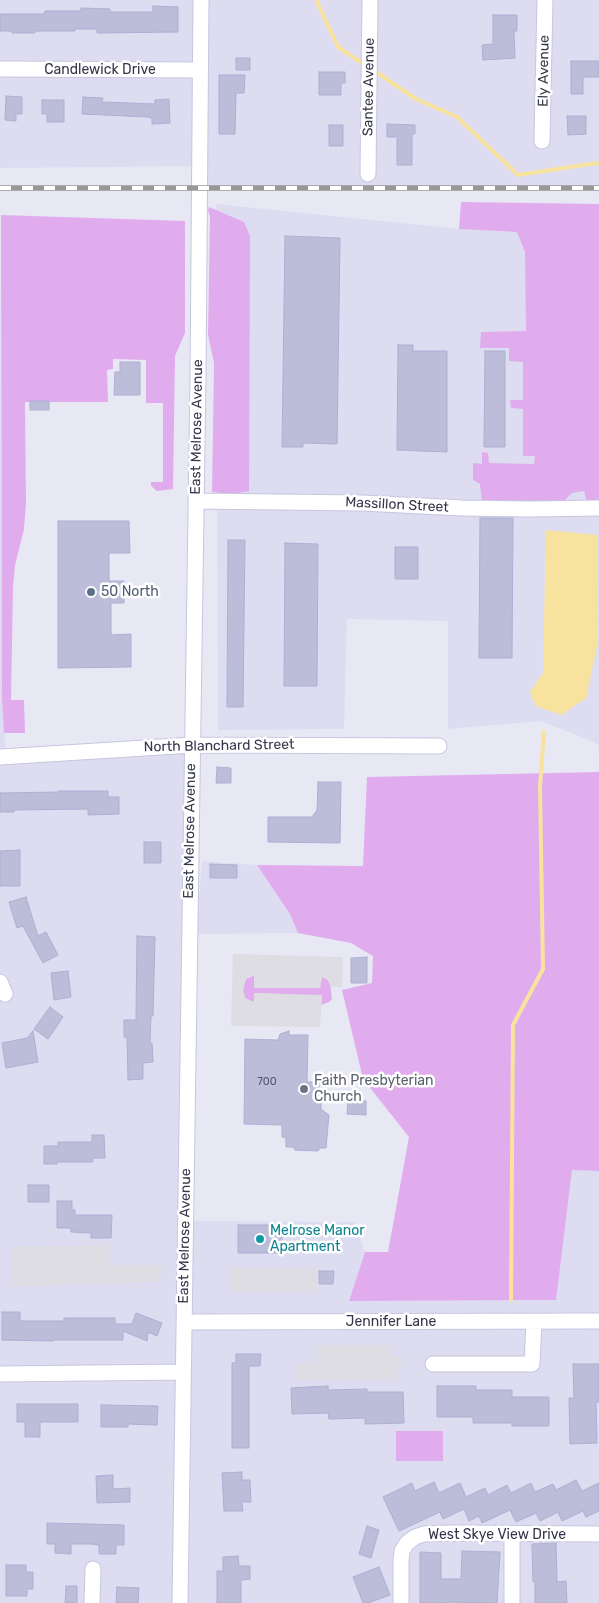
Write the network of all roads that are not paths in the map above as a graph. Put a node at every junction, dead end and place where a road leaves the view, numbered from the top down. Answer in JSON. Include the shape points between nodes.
{"nodes":[{"id":1,"x":201,"y":0,"type":"edge"},
{"id":2,"x":370,"y":0,"type":"edge"},
{"id":3,"x":545,"y":0,"type":"edge"},
{"id":4,"x":0,"y":70,"type":"edge"},
{"id":5,"x":200,"y":70,"type":"junction"},
{"id":6,"x":542,"y":141,"type":"dead end"},
{"id":7,"x":368,"y":174,"type":"dead end"},
{"id":8,"x":196,"y":501,"type":"junction"},
{"id":9,"x":599,"y":508,"type":"edge"},
{"id":10,"x":192,"y":745,"type":"junction"},
{"id":11,"x":439,"y":746,"type":"dead end"},
{"id":12,"x":0,"y":757,"type":"edge"},
{"id":13,"x":599,"y":1321,"type":"edge"},
{"id":14,"x":184,"y":1322,"type":"junction"},
{"id":15,"x":534,"y":1322,"type":"junction"},
{"id":16,"x":433,"y":1364,"type":"dead end"},
{"id":17,"x":183,"y":1372,"type":"junction"},
{"id":18,"x":0,"y":1374,"type":"edge"},
{"id":19,"x":512,"y":1534,"type":"junction"},
{"id":20,"x":599,"y":1534,"type":"edge"},
{"id":21,"x":94,"y":1569,"type":"dead end"},
{"id":22,"x":92,"y":1603,"type":"edge"},
{"id":23,"x":180,"y":1603,"type":"edge"},
{"id":24,"x":400,"y":1603,"type":"edge"},
{"id":25,"x":512,"y":1603,"type":"edge"}],
"edges":[{"from":1,"to":5,"type":"street","name":"East Melrose Avenue"},
{"from":2,"to":7,"type":"street","name":"Santee Avenue"},
{"from":3,"to":6,"type":"street","name":"Ely Avenue"},
{"from":4,"to":5,"type":"street","name":"Candlewick Drive"},
{"from":5,"to":8,"type":"street","name":"East Melrose Avenue"},
{"from":8,"to":9,"type":"street","name":"Massillon Street"},
{"from":8,"to":10,"type":"street","name":"East Melrose Avenue"},
{"from":10,"to":11,"type":"street","name":"North Blanchard Street"},
{"from":10,"to":12,"type":"street","name":"North Blanchard Street"},
{"from":10,"to":14,"type":"street","name":"East Melrose Avenue"},
{"from":13,"to":15,"type":"street","name":"Jennifer Lane"},
{"from":14,"to":15,"type":"street","name":"Jennifer Lane"},
{"from":14,"to":17,"type":"street","name":"East Melrose Avenue"},
{"from":15,"to":16,"type":"street","via":[[532,1364]]},
{"from":17,"to":18,"type":"street"},
{"from":17,"to":23,"type":"street","name":"East Melrose Avenue"},
{"from":19,"to":20,"type":"street","name":"West Skye View Drive"},
{"from":19,"to":24,"type":"street","name":"West Skye View Drive","via":[[451,1533],[415,1537],[402,1551]]},
{"from":19,"to":25,"type":"street"},
{"from":21,"to":22,"type":"street"}]}
